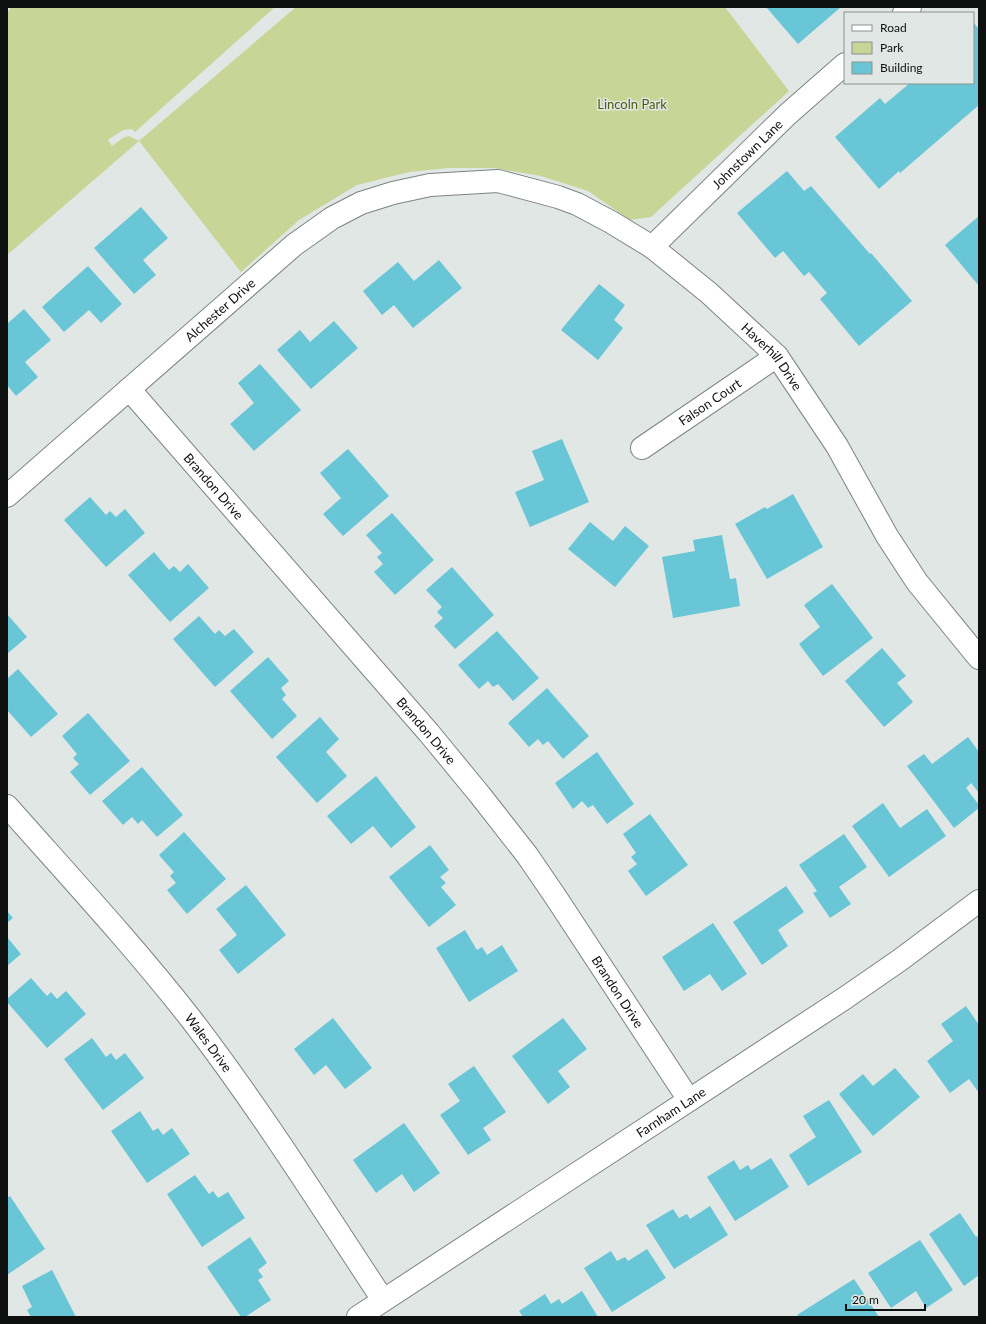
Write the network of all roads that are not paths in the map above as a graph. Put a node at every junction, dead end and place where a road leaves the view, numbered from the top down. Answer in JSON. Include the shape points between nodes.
{"nodes":[{"id":1,"x":844,"y":65,"type":"edge"},
{"id":2,"x":464,"y":183,"type":"joint"},
{"id":3,"x":652,"y":247,"type":"junction"},
{"id":4,"x":777,"y":356,"type":"junction"},
{"id":5,"x":129,"y":389,"type":"junction"},
{"id":6,"x":642,"y":448,"type":"dead end"},
{"id":7,"x":7,"y":496,"type":"edge"},
{"id":8,"x":979,"y":658,"type":"edge"},
{"id":9,"x":7,"y":806,"type":"edge"},
{"id":10,"x":979,"y":902,"type":"edge"},
{"id":11,"x":689,"y":1100,"type":"junction"},
{"id":12,"x":383,"y":1300,"type":"junction"},
{"id":13,"x":358,"y":1317,"type":"edge"}],
"edges":[{"from":1,"to":3,"type":"street","name":"Johnstown Lane","via":[[788,114]]},
{"from":2,"to":3,"type":"street","name":"Haverhill Drive","via":[[498,181],[558,197],[611,222]]},
{"from":2,"to":5,"type":"street","name":"Alchester Drive","via":[[430,185],[393,193],[332,218],[294,245]]},
{"from":3,"to":4,"type":"street","name":"Haverhill Drive","via":[[709,293]]},
{"from":4,"to":6,"type":"street","name":"Falson Court"},
{"from":4,"to":8,"type":"street","name":"Haverhill Drive","via":[[838,446],[887,536],[917,582]]},
{"from":5,"to":7,"type":"street","name":"Alchester Drive"},
{"from":5,"to":11,"type":"street","name":"Brandon Drive","via":[[480,794],[551,890]]},
{"from":9,"to":12,"type":"street","name":"Wales Drive","via":[[190,1019],[261,1114]]},
{"from":10,"to":11,"type":"street","name":"Farnham Lane","via":[[900,960]]},
{"from":11,"to":12,"type":"street","name":"Farnham Lane"},
{"from":12,"to":13,"type":"street","name":"Farnham Lane"}]}
